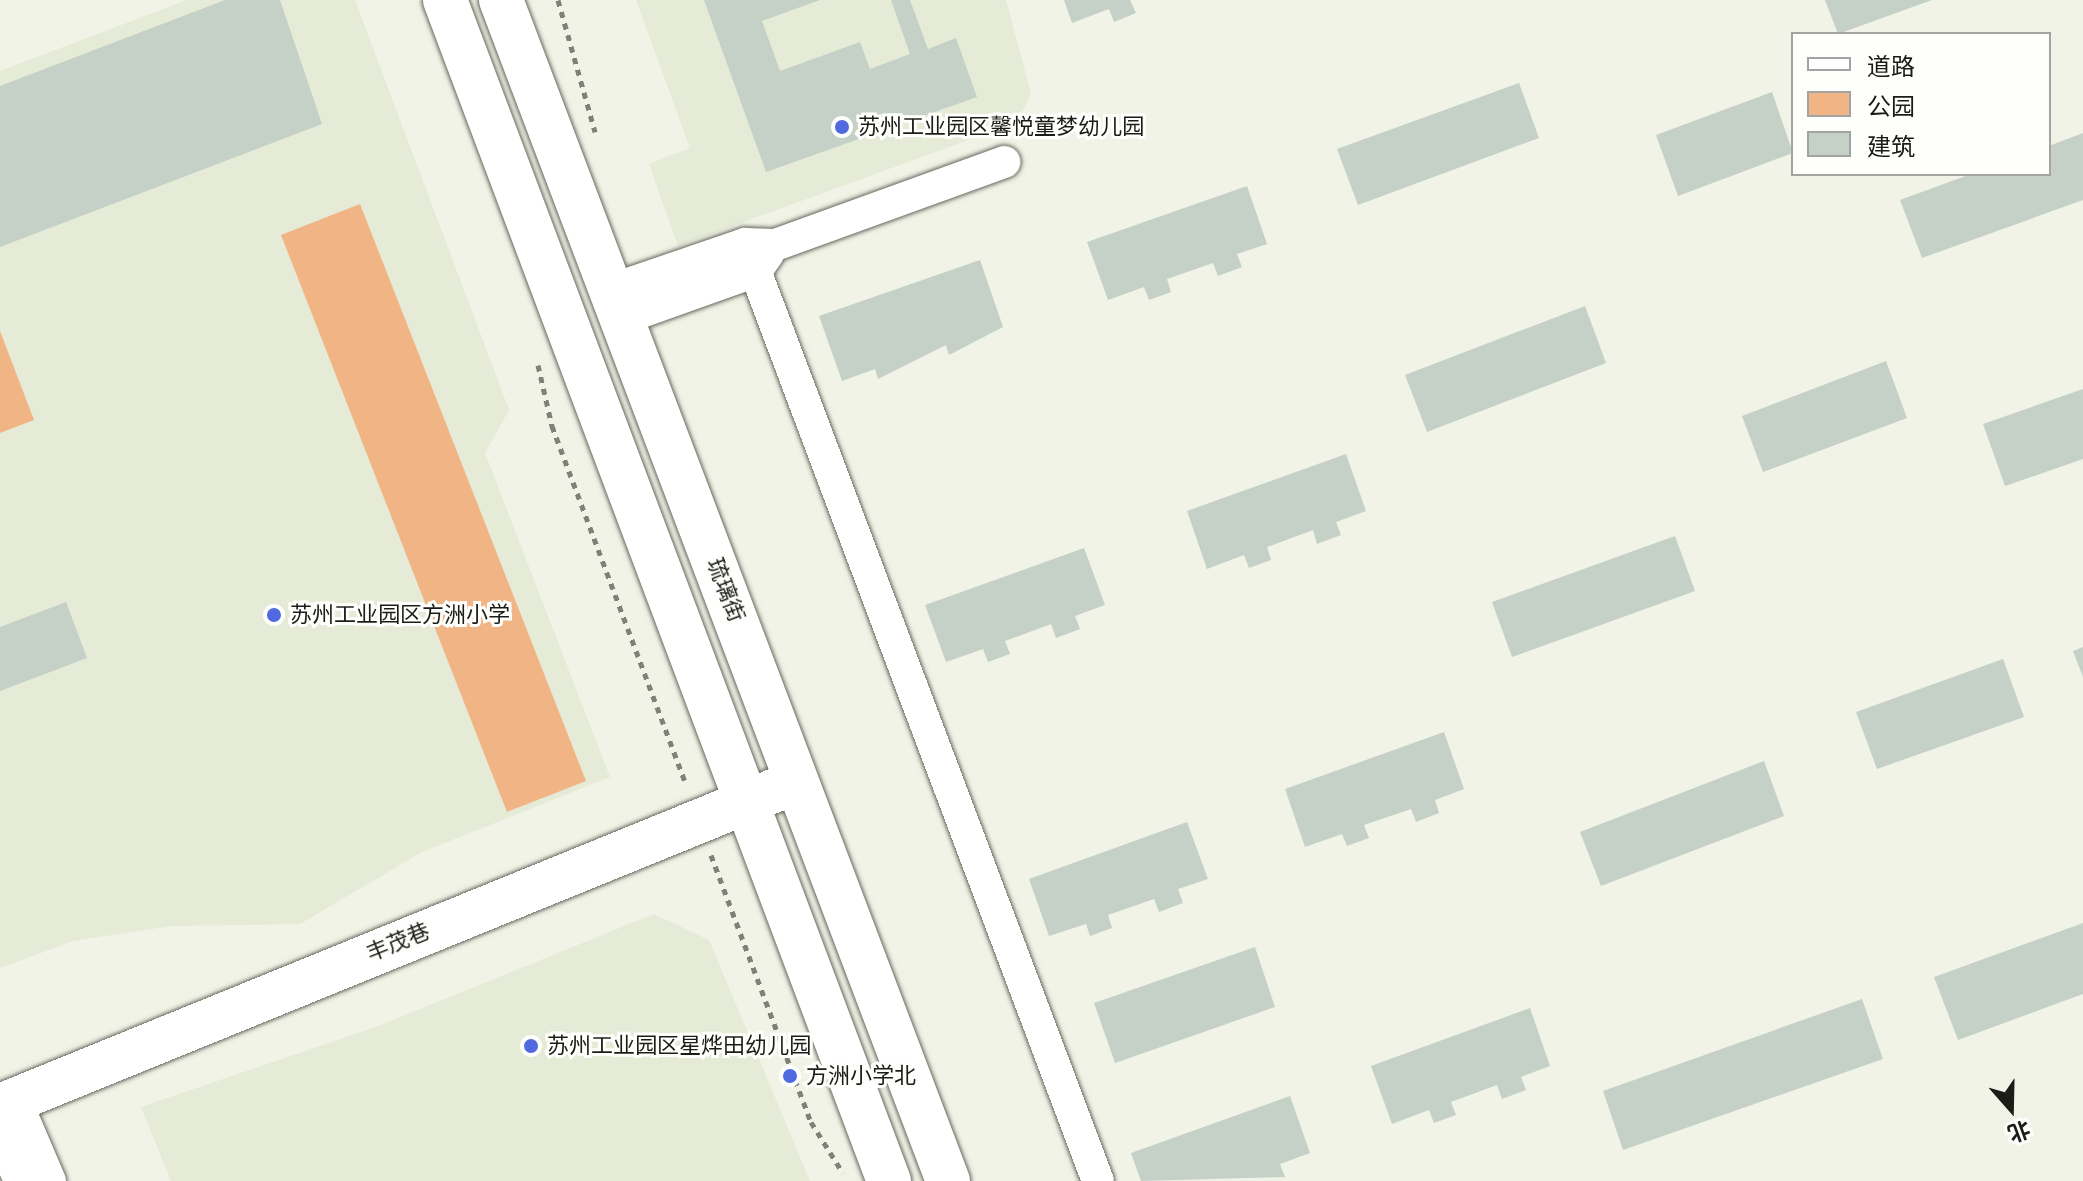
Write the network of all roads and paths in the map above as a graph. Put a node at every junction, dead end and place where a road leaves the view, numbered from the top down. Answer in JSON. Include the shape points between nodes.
{"nodes":[{"id":1,"x":445,"y":0,"type":"edge"},
{"id":2,"x":501,"y":0,"type":"edge"},
{"id":3,"x":1004,"y":162,"type":"dead end"},
{"id":4,"x":759,"y":253,"type":"junction"},
{"id":5,"x":617,"y":304,"type":"junction"},
{"id":6,"x":535,"y":350,"type":"dead end"},
{"id":7,"x":798,"y":781,"type":"junction"},
{"id":8,"x":749,"y":801,"type":"junction"},
{"id":9,"x":698,"y":820,"type":"junction"},
{"id":10,"x":5,"y":1113,"type":"edge"},
{"id":11,"x":20,"y":1181,"type":"edge"},
{"id":12,"x":50,"y":1181,"type":"edge"},
{"id":13,"x":847,"y":1181,"type":"edge"},
{"id":14,"x":889,"y":1181,"type":"edge"},
{"id":15,"x":948,"y":1181,"type":"edge"},
{"id":16,"x":1098,"y":1181,"type":"edge"}],
"edges":[{"from":1,"to":8,"type":"main road"},
{"from":2,"to":5,"type":"main road","name":"琉璃街"},
{"from":3,"to":4,"type":"street"},
{"from":4,"to":5,"type":"street"},
{"from":4,"to":16,"type":"street"},
{"from":5,"to":7,"type":"main road","name":"琉璃街"},
{"from":6,"to":9,"type":"path","via":[[552,426]]},
{"from":7,"to":8,"type":"main road","name":"丰茂巷"},
{"from":7,"to":15,"type":"main road","name":"琉璃街"},
{"from":8,"to":9,"type":"main road","name":"丰茂巷"},
{"from":8,"to":14,"type":"main road"},
{"from":9,"to":10,"type":"main road","name":"丰茂巷"},
{"from":9,"to":13,"type":"path","via":[[811,1122]]},
{"from":10,"to":11,"type":"street"},
{"from":10,"to":12,"type":"street"}]}
